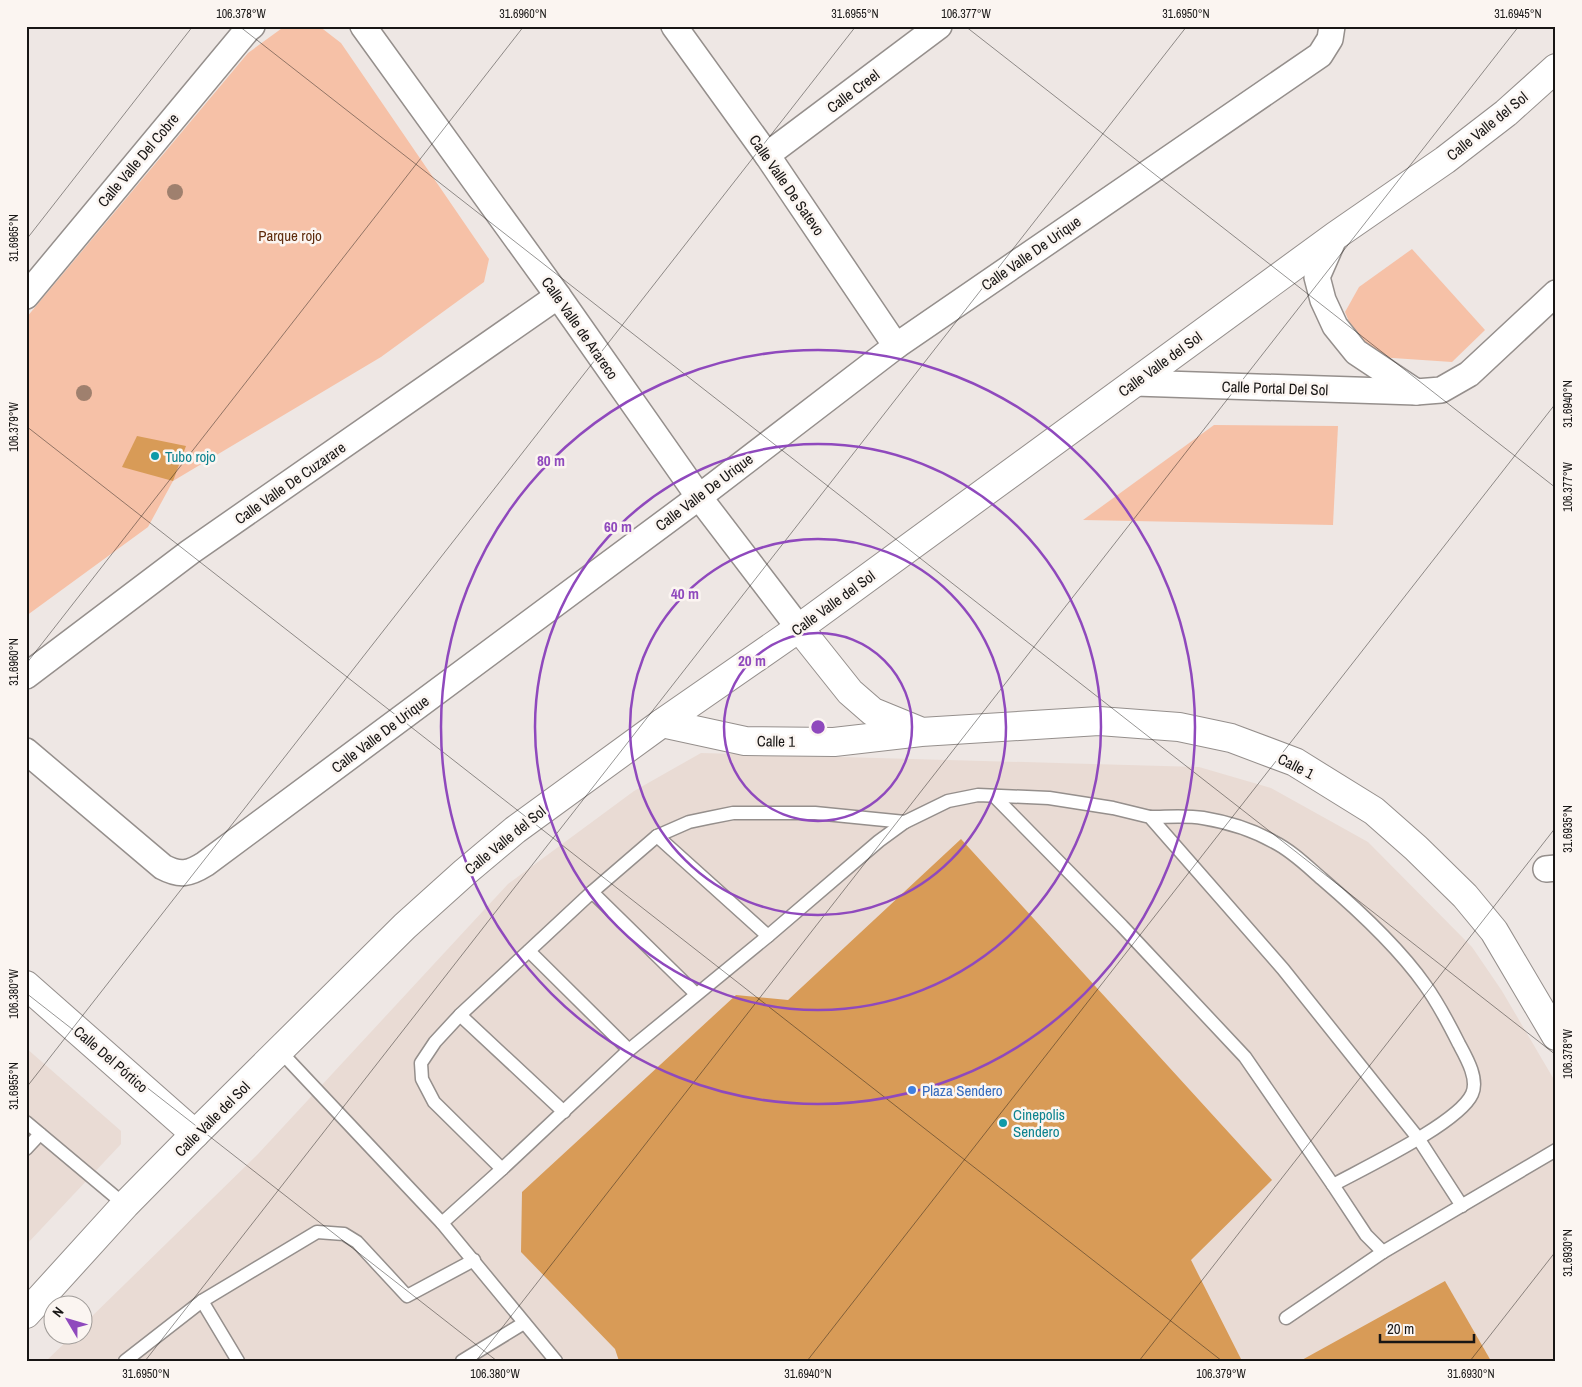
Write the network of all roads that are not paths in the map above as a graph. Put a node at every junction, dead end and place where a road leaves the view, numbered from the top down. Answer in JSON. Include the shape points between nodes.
{"nodes":[{"id":1,"x":252,"y":26,"type":"edge"},
{"id":2,"x":363,"y":26,"type":"edge"},
{"id":3,"x":674,"y":26,"type":"edge"},
{"id":4,"x":939,"y":26,"type":"edge"},
{"id":5,"x":1332,"y":26,"type":"edge"},
{"id":6,"x":1556,"y":68,"type":"edge"},
{"id":7,"x":768,"y":156,"type":"junction"},
{"id":8,"x":1334,"y":236,"type":"junction"},
{"id":9,"x":1556,"y":293,"type":"edge"},
{"id":10,"x":26,"y":296,"type":"edge"},
{"id":11,"x":558,"y":296,"type":"junction"},
{"id":12,"x":896,"y":346,"type":"junction"},
{"id":13,"x":1135,"y":383,"type":"junction"},
{"id":14,"x":1416,"y":392,"type":"junction"},
{"id":15,"x":699,"y":497,"type":"junction"},
{"id":16,"x":799,"y":628,"type":"junction"},
{"id":17,"x":26,"y":676,"type":"edge"},
{"id":18,"x":662,"y":723,"type":"junction"},
{"id":19,"x":921,"y":732,"type":"junction"},
{"id":20,"x":26,"y":751,"type":"edge"},
{"id":21,"x":995,"y":797,"type":"junction"},
{"id":22,"x":1150,"y":817,"type":"junction"},
{"id":23,"x":905,"y":822,"type":"junction"},
{"id":24,"x":657,"y":836,"type":"junction"},
{"id":25,"x":592,"y":892,"type":"junction"},
{"id":26,"x":768,"y":936,"type":"junction"},
{"id":27,"x":529,"y":951,"type":"junction"},
{"id":28,"x":26,"y":985,"type":"edge"},
{"id":29,"x":696,"y":994,"type":"junction"},
{"id":30,"x":460,"y":1015,"type":"junction"},
{"id":31,"x":1556,"y":1036,"type":"edge"},
{"id":32,"x":629,"y":1050,"type":"junction"},
{"id":33,"x":280,"y":1052,"type":"junction"},
{"id":34,"x":564,"y":1112,"type":"junction"},
{"id":35,"x":26,"y":1122,"type":"edge"},
{"id":36,"x":40,"y":1134,"type":"junction"},
{"id":37,"x":195,"y":1134,"type":"junction"},
{"id":38,"x":1418,"y":1138,"type":"junction"},
{"id":39,"x":26,"y":1150,"type":"edge"},
{"id":40,"x":1556,"y":1150,"type":"edge"},
{"id":41,"x":502,"y":1169,"type":"junction"},
{"id":42,"x":1333,"y":1185,"type":"junction"},
{"id":43,"x":126,"y":1205,"type":"junction"},
{"id":44,"x":1462,"y":1206,"type":"junction"},
{"id":45,"x":442,"y":1223,"type":"junction"},
{"id":46,"x":1383,"y":1252,"type":"junction"},
{"id":47,"x":474,"y":1260,"type":"junction"},
{"id":48,"x":202,"y":1301,"type":"junction"},
{"id":49,"x":26,"y":1314,"type":"edge"},
{"id":50,"x":1286,"y":1318,"type":"dead end"},
{"id":51,"x":524,"y":1323,"type":"junction"},
{"id":52,"x":125,"y":1361,"type":"edge"},
{"id":53,"x":238,"y":1361,"type":"edge"},
{"id":54,"x":462,"y":1361,"type":"edge"},
{"id":55,"x":556,"y":1361,"type":"edge"}],
"edges":[{"from":1,"to":10,"type":"street","name":"Calle Valle Del Cobre"},
{"from":2,"to":11,"type":"street","name":"Calle Valle de Arareco"},
{"from":3,"to":7,"type":"street","name":"Calle Valle De Satevo"},
{"from":4,"to":7,"type":"street","name":"Calle Creel"},
{"from":5,"to":12,"type":"street","name":"Calle Valle De Urique","via":[[1330,39],[1320,55]]},
{"from":6,"to":8,"type":"main road","name":"Calle Valle del Sol","via":[[1499,119],[1445,160]]},
{"from":7,"to":12,"type":"street","name":"Calle Valle De Satevo"},
{"from":8,"to":13,"type":"main road","name":"Calle Valle del Sol"},
{"from":8,"to":14,"type":"street","via":[[1316,277],[1335,326],[1356,352]]},
{"from":9,"to":14,"type":"street","name":"Calle Portal Del Sol","via":[[1469,374],[1441,390]]},
{"from":11,"to":15,"type":"street","name":"Calle Valle de Arareco"},
{"from":11,"to":17,"type":"street","name":"Calle Valle De Cuzarare","via":[[190,552]]},
{"from":12,"to":15,"type":"street","name":"Calle Valle De Urique"},
{"from":13,"to":14,"type":"street","name":"Calle Portal Del Sol"},
{"from":13,"to":16,"type":"main road","name":"Calle Valle del Sol"},
{"from":15,"to":16,"type":"street","name":"Calle Valle de Arareco"},
{"from":15,"to":20,"type":"street","name":"Calle Valle De Urique","via":[[194,871],[174,873],[163,867]]},
{"from":16,"to":18,"type":"main road","name":"Calle Valle del Sol"},
{"from":16,"to":19,"type":"main road","name":"Calle 1","via":[[850,692],[873,712]]},
{"from":18,"to":19,"type":"main road","name":"Calle 1","via":[[745,741],[834,742]]},
{"from":18,"to":33,"type":"main road","name":"Calle Valle del Sol","via":[[515,830],[465,872],[405,926]]},
{"from":19,"to":31,"type":"main road","name":"Calle 1","via":[[1100,721],[1179,727],[1231,738],[1296,762],[1374,812],[1465,896],[1494,931]]},
{"from":21,"to":22,"type":"lane","via":[[1049,798]]},
{"from":21,"to":23,"type":"lane","via":[[978,795],[948,801]]},
{"from":21,"to":42,"type":"lane","via":[[1245,1057]]},
{"from":22,"to":38,"type":"lane","via":[[1283,969]]},
{"from":22,"to":38,"type":"lane","via":[[1202,818],[1242,828],[1275,842],[1345,899],[1407,962],[1426,985],[1450,1026],[1468,1062],[1474,1083],[1472,1094],[1457,1112]]},
{"from":23,"to":24,"type":"lane","via":[[816,813],[733,813],[689,822]]},
{"from":23,"to":26,"type":"lane","via":[[879,840]]},
{"from":24,"to":25,"type":"lane"},
{"from":24,"to":26,"type":"lane"},
{"from":25,"to":27,"type":"lane"},
{"from":25,"to":29,"type":"lane"},
{"from":26,"to":29,"type":"lane"},
{"from":27,"to":30,"type":"lane"},
{"from":27,"to":32,"type":"lane"},
{"from":28,"to":37,"type":"main road","name":"Calle Del Pórtico"},
{"from":29,"to":32,"type":"lane"},
{"from":30,"to":34,"type":"lane"},
{"from":30,"to":41,"type":"lane","via":[[434,1042],[421,1063],[422,1079],[434,1102]]},
{"from":32,"to":34,"type":"lane"},
{"from":33,"to":37,"type":"main road","name":"Calle Valle del Sol"},
{"from":33,"to":45,"type":"lane"},
{"from":34,"to":41,"type":"lane"},
{"from":35,"to":36,"type":"lane"},
{"from":36,"to":39,"type":"lane"},
{"from":36,"to":43,"type":"lane"},
{"from":37,"to":43,"type":"main road","name":"Calle Valle del Sol"},
{"from":38,"to":42,"type":"lane"},
{"from":38,"to":44,"type":"lane"},
{"from":40,"to":44,"type":"lane"},
{"from":41,"to":45,"type":"lane"},
{"from":42,"to":46,"type":"lane","via":[[1366,1235]]},
{"from":43,"to":49,"type":"main road","name":"Calle Valle del Sol"},
{"from":44,"to":46,"type":"lane"},
{"from":45,"to":47,"type":"lane"},
{"from":46,"to":50,"type":"lane"},
{"from":47,"to":48,"type":"lane","via":[[407,1296],[357,1242],[344,1234],[317,1232]]},
{"from":47,"to":51,"type":"lane"},
{"from":48,"to":52,"type":"lane"},
{"from":48,"to":53,"type":"lane"},
{"from":51,"to":54,"type":"lane"},
{"from":51,"to":55,"type":"lane"}]}
